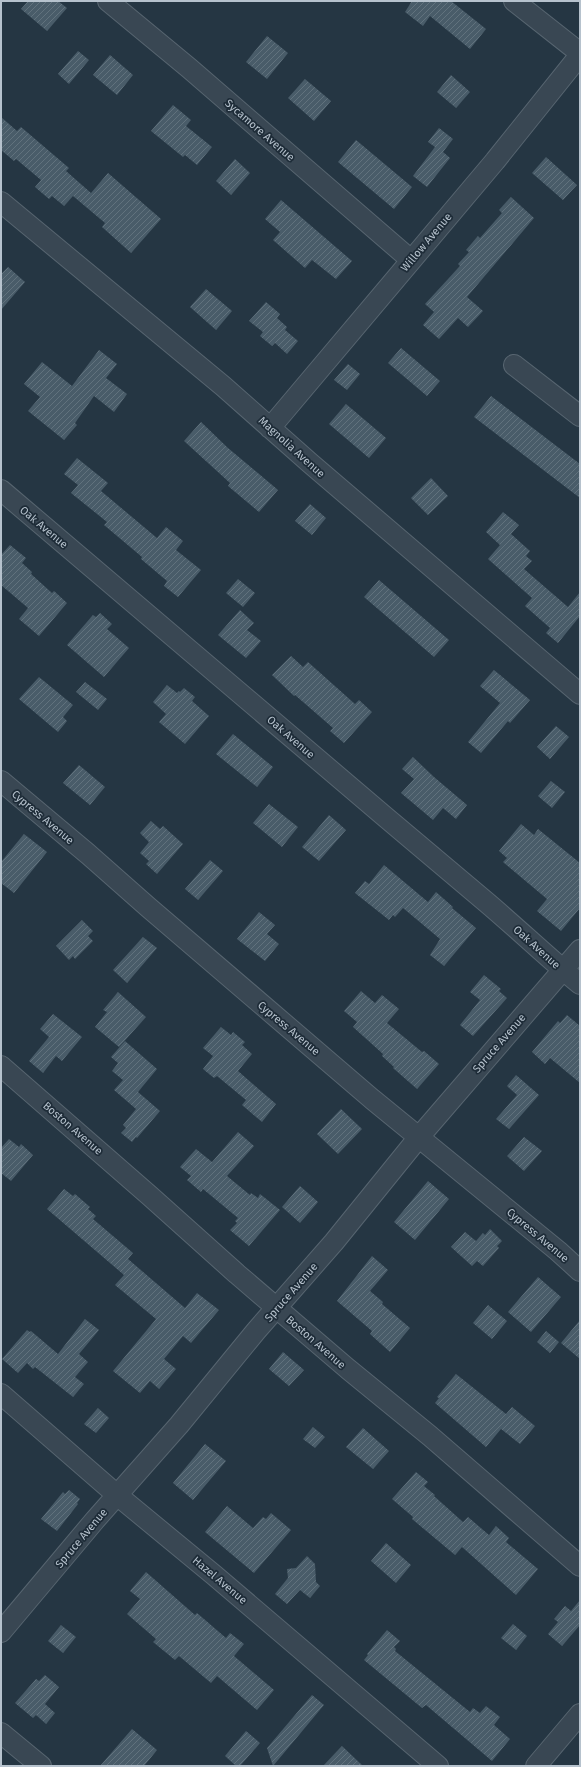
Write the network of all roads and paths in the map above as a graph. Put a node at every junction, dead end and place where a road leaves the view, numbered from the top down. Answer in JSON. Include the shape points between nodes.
{"nodes":[{"id":1,"x":108,"y":1,"type":"edge"},
{"id":2,"x":514,"y":1,"type":"edge"},
{"id":3,"x":580,"y":54,"type":"edge"},
{"id":4,"x":1,"y":202,"type":"edge"},
{"id":5,"x":411,"y":260,"type":"junction"},
{"id":6,"x":514,"y":365,"type":"dead end"},
{"id":7,"x":580,"y":416,"type":"edge"},
{"id":8,"x":270,"y":428,"type":"junction"},
{"id":9,"x":1,"y":490,"type":"edge"},
{"id":10,"x":580,"y":694,"type":"edge"},
{"id":11,"x":1,"y":781,"type":"edge"},
{"id":12,"x":580,"y":950,"type":"edge"},
{"id":13,"x":562,"y":970,"type":"junction"},
{"id":14,"x":580,"y":984,"type":"edge"},
{"id":15,"x":1,"y":1066,"type":"edge"},
{"id":16,"x":419,"y":1137,"type":"junction"},
{"id":17,"x":580,"y":1271,"type":"edge"},
{"id":18,"x":277,"y":1308,"type":"junction"},
{"id":19,"x":1,"y":1394,"type":"edge"},
{"id":20,"x":117,"y":1495,"type":"junction"},
{"id":21,"x":580,"y":1566,"type":"edge"},
{"id":22,"x":1,"y":1632,"type":"edge"},
{"id":23,"x":580,"y":1714,"type":"edge"},
{"id":24,"x":1,"y":1733,"type":"edge"},
{"id":25,"x":41,"y":1766,"type":"edge"},
{"id":26,"x":438,"y":1766,"type":"edge"},
{"id":27,"x":536,"y":1766,"type":"edge"}],
"edges":[{"from":1,"to":5,"type":"street","name":"Sycamore Avenue"},
{"from":2,"to":3,"type":"street"},
{"from":3,"to":5,"type":"street","name":"Willow Avenue","via":[[495,162]]},
{"from":4,"to":8,"type":"street","name":"Magnolia Avenue"},
{"from":5,"to":8,"type":"street","name":"Willow Avenue"},
{"from":6,"to":7,"type":"street"},
{"from":8,"to":10,"type":"street","name":"Magnolia Avenue"},
{"from":9,"to":13,"type":"street","name":"Oak Avenue","via":[[487,903]]},
{"from":11,"to":16,"type":"street","name":"Cypress Avenue"},
{"from":12,"to":13,"type":"street","name":"Spruce Avenue"},
{"from":13,"to":14,"type":"street","name":"Oak Avenue"},
{"from":13,"to":16,"type":"street","name":"Spruce Avenue"},
{"from":15,"to":18,"type":"street","name":"Boston Avenue"},
{"from":16,"to":17,"type":"street","name":"Cypress Avenue"},
{"from":16,"to":18,"type":"street","name":"Spruce Avenue"},
{"from":18,"to":20,"type":"street","name":"Spruce Avenue"},
{"from":18,"to":21,"type":"street","name":"Boston Avenue"},
{"from":19,"to":20,"type":"street","name":"Hazel Avenue"},
{"from":20,"to":22,"type":"street","name":"Spruce Avenue"},
{"from":20,"to":26,"type":"street","name":"Hazel Avenue"},
{"from":23,"to":27,"type":"street"},
{"from":24,"to":25,"type":"street"}]}
